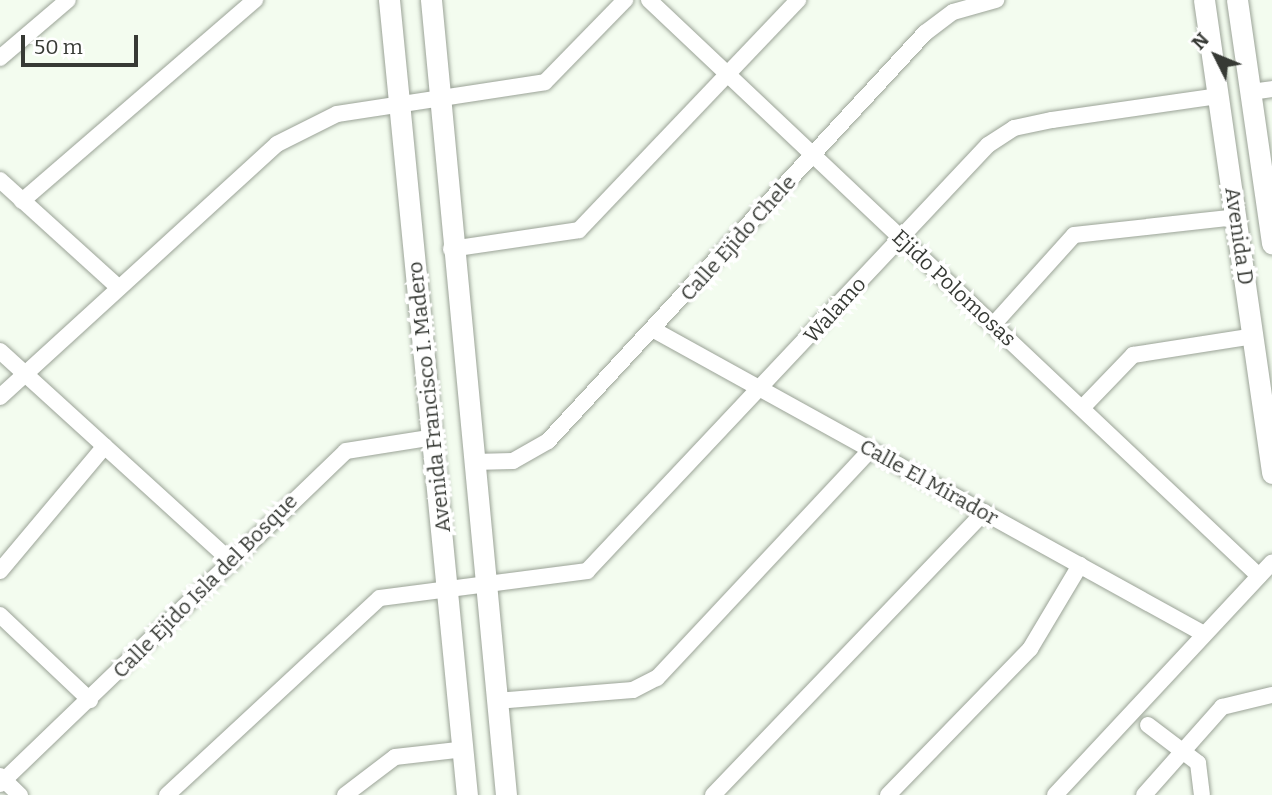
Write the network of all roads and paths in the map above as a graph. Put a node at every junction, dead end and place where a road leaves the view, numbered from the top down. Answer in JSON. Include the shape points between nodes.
{"nodes":[{"id":1,"x":68,"y":0,"type":"edge"},
{"id":2,"x":255,"y":0,"type":"edge"},
{"id":3,"x":388,"y":0,"type":"edge"},
{"id":4,"x":431,"y":0,"type":"edge"},
{"id":5,"x":625,"y":0,"type":"edge"},
{"id":6,"x":649,"y":0,"type":"edge"},
{"id":7,"x":798,"y":0,"type":"edge"},
{"id":8,"x":996,"y":0,"type":"edge"},
{"id":9,"x":1204,"y":0,"type":"edge"},
{"id":10,"x":1237,"y":0,"type":"edge"},
{"id":11,"x":0,"y":58,"type":"edge"},
{"id":12,"x":728,"y":74,"type":"junction"},
{"id":13,"x":1262,"y":90,"type":"edge"},
{"id":14,"x":440,"y":96,"type":"junction"},
{"id":15,"x":1219,"y":96,"type":"junction"},
{"id":16,"x":399,"y":104,"type":"junction"},
{"id":17,"x":814,"y":155,"type":"junction"},
{"id":18,"x":0,"y":180,"type":"edge"},
{"id":19,"x":22,"y":201,"type":"junction"},
{"id":20,"x":1270,"y":215,"type":"edge"},
{"id":21,"x":1236,"y":217,"type":"junction"},
{"id":22,"x":900,"y":236,"type":"junction"},
{"id":23,"x":1272,"y":244,"type":"edge"},
{"id":24,"x":451,"y":248,"type":"junction"},
{"id":25,"x":117,"y":286,"type":"junction"},
{"id":26,"x":993,"y":325,"type":"junction"},
{"id":27,"x":654,"y":330,"type":"junction"},
{"id":28,"x":1254,"y":336,"type":"junction"},
{"id":29,"x":0,"y":351,"type":"edge"},
{"id":30,"x":25,"y":375,"type":"junction"},
{"id":31,"x":763,"y":390,"type":"junction"},
{"id":32,"x":0,"y":397,"type":"edge"},
{"id":33,"x":1082,"y":408,"type":"junction"},
{"id":34,"x":434,"y":437,"type":"junction"},
{"id":35,"x":105,"y":446,"type":"junction"},
{"id":36,"x":870,"y":450,"type":"junction"},
{"id":37,"x":473,"y":462,"type":"junction"},
{"id":38,"x":1272,"y":473,"type":"edge"},
{"id":39,"x":984,"y":512,"type":"junction"},
{"id":40,"x":232,"y":562,"type":"junction"},
{"id":41,"x":1272,"y":562,"type":"edge"},
{"id":42,"x":1080,"y":565,"type":"junction"},
{"id":43,"x":0,"y":571,"type":"edge"},
{"id":44,"x":1259,"y":576,"type":"junction"},
{"id":45,"x":484,"y":580,"type":"junction"},
{"id":46,"x":447,"y":585,"type":"junction"},
{"id":47,"x":0,"y":615,"type":"edge"},
{"id":48,"x":1204,"y":634,"type":"junction"},
{"id":49,"x":1272,"y":695,"type":"edge"},
{"id":50,"x":90,"y":700,"type":"junction"},
{"id":51,"x":496,"y":701,"type":"junction"},
{"id":52,"x":1148,"y":725,"type":"dead end"},
{"id":53,"x":466,"y":749,"type":"junction"},
{"id":54,"x":1182,"y":751,"type":"junction"},
{"id":55,"x":2,"y":780,"type":"edge"},
{"id":56,"x":20,"y":795,"type":"edge"},
{"id":57,"x":167,"y":795,"type":"edge"},
{"id":58,"x":345,"y":795,"type":"edge"},
{"id":59,"x":467,"y":795,"type":"edge"},
{"id":60,"x":506,"y":795,"type":"edge"},
{"id":61,"x":713,"y":795,"type":"edge"},
{"id":62,"x":888,"y":795,"type":"edge"},
{"id":63,"x":1055,"y":795,"type":"edge"},
{"id":64,"x":1144,"y":795,"type":"edge"},
{"id":65,"x":1202,"y":795,"type":"edge"}],
"edges":[{"from":1,"to":11,"type":"street"},
{"from":2,"to":19,"type":"street"},
{"from":3,"to":16,"type":"street","name":"Avenida Francisco I. Madero"},
{"from":4,"to":14,"type":"street","name":"Avenida Francisco I. Madero"},
{"from":5,"to":14,"type":"street","via":[[545,82]]},
{"from":6,"to":12,"type":"street","name":"Ejido Polomosas"},
{"from":7,"to":12,"type":"street"},
{"from":8,"to":17,"type":"street","name":"Calle Ejido Chele","via":[[953,12],[925,33]]},
{"from":9,"to":15,"type":"street","name":"Avenida D"},
{"from":10,"to":13,"type":"street","name":"Avenida D"},
{"from":12,"to":17,"type":"street","name":"Ejido Polomosas"},
{"from":12,"to":24,"type":"street","via":[[579,230]]},
{"from":13,"to":20,"type":"street","name":"Avenida D"},
{"from":14,"to":16,"type":"street"},
{"from":14,"to":24,"type":"street","name":"Avenida Francisco I. Madero"},
{"from":15,"to":21,"type":"street","name":"Avenida D"},
{"from":15,"to":22,"type":"street","name":"Walamo","via":[[1014,128],[979,153]]},
{"from":16,"to":25,"type":"street","via":[[324,118],[277,144]]},
{"from":16,"to":34,"type":"street","name":"Avenida Francisco I. Madero"},
{"from":17,"to":22,"type":"street","name":"Ejido Polomosas"},
{"from":17,"to":27,"type":"street","name":"Calle Ejido Chele"},
{"from":18,"to":19,"type":"street"},
{"from":19,"to":25,"type":"street"},
{"from":20,"to":23,"type":"street","name":"Avenida D"},
{"from":21,"to":26,"type":"street","via":[[1074,235]]},
{"from":21,"to":28,"type":"street","name":"Avenida D"},
{"from":22,"to":26,"type":"street","name":"Ejido Polomosas"},
{"from":22,"to":31,"type":"street","name":"Walamo"},
{"from":24,"to":37,"type":"street","name":"Avenida Francisco I. Madero"},
{"from":25,"to":30,"type":"street"},
{"from":26,"to":33,"type":"street","name":"Ejido Polomosas"},
{"from":27,"to":31,"type":"street","name":"Calle El Mirador"},
{"from":27,"to":37,"type":"street","name":"Calle Ejido Chele","via":[[548,441],[513,461]]},
{"from":28,"to":33,"type":"street","via":[[1133,355]]},
{"from":28,"to":38,"type":"street","name":"Avenida D"},
{"from":29,"to":30,"type":"street"},
{"from":30,"to":32,"type":"street"},
{"from":30,"to":35,"type":"street"},
{"from":31,"to":36,"type":"street","name":"Calle El Mirador"},
{"from":31,"to":45,"type":"street","name":"Walamo","via":[[587,571]]},
{"from":33,"to":44,"type":"street","name":"Ejido Polomosas"},
{"from":34,"to":40,"type":"street","name":"Calle Ejido Isla del Bosque","via":[[346,451]]},
{"from":34,"to":46,"type":"street","name":"Avenida Francisco I. Madero"},
{"from":35,"to":40,"type":"street"},
{"from":35,"to":43,"type":"street"},
{"from":36,"to":39,"type":"street","name":"Calle El Mirador"},
{"from":36,"to":51,"type":"street","via":[[657,678],[633,690]]},
{"from":37,"to":45,"type":"street","name":"Avenida Francisco I. Madero"},
{"from":39,"to":42,"type":"street","name":"Calle El Mirador"},
{"from":39,"to":61,"type":"street"},
{"from":40,"to":50,"type":"street","name":"Calle Ejido Isla del Bosque"},
{"from":41,"to":44,"type":"street"},
{"from":42,"to":48,"type":"street","name":"Calle El Mirador"},
{"from":42,"to":62,"type":"street","via":[[1030,649]]},
{"from":44,"to":48,"type":"street"},
{"from":45,"to":46,"type":"street","name":"Walamo"},
{"from":45,"to":51,"type":"street","name":"Avenida Francisco I. Madero"},
{"from":46,"to":53,"type":"street","name":"Avenida Francisco I. Madero"},
{"from":46,"to":57,"type":"street","name":"Walamo","via":[[380,598]]},
{"from":47,"to":50,"type":"street"},
{"from":48,"to":63,"type":"street"},
{"from":49,"to":54,"type":"street","via":[[1222,707]]},
{"from":50,"to":55,"type":"street","name":"Calle Ejido Isla del Bosque"},
{"from":51,"to":60,"type":"street","name":"Avenida Francisco I. Madero"},
{"from":52,"to":54,"type":"street"},
{"from":53,"to":58,"type":"street","via":[[395,757]]},
{"from":53,"to":59,"type":"street","name":"Avenida Francisco I. Madero"},
{"from":54,"to":64,"type":"street"},
{"from":54,"to":65,"type":"street","via":[[1198,763]]},
{"from":55,"to":56,"type":"street"}]}
